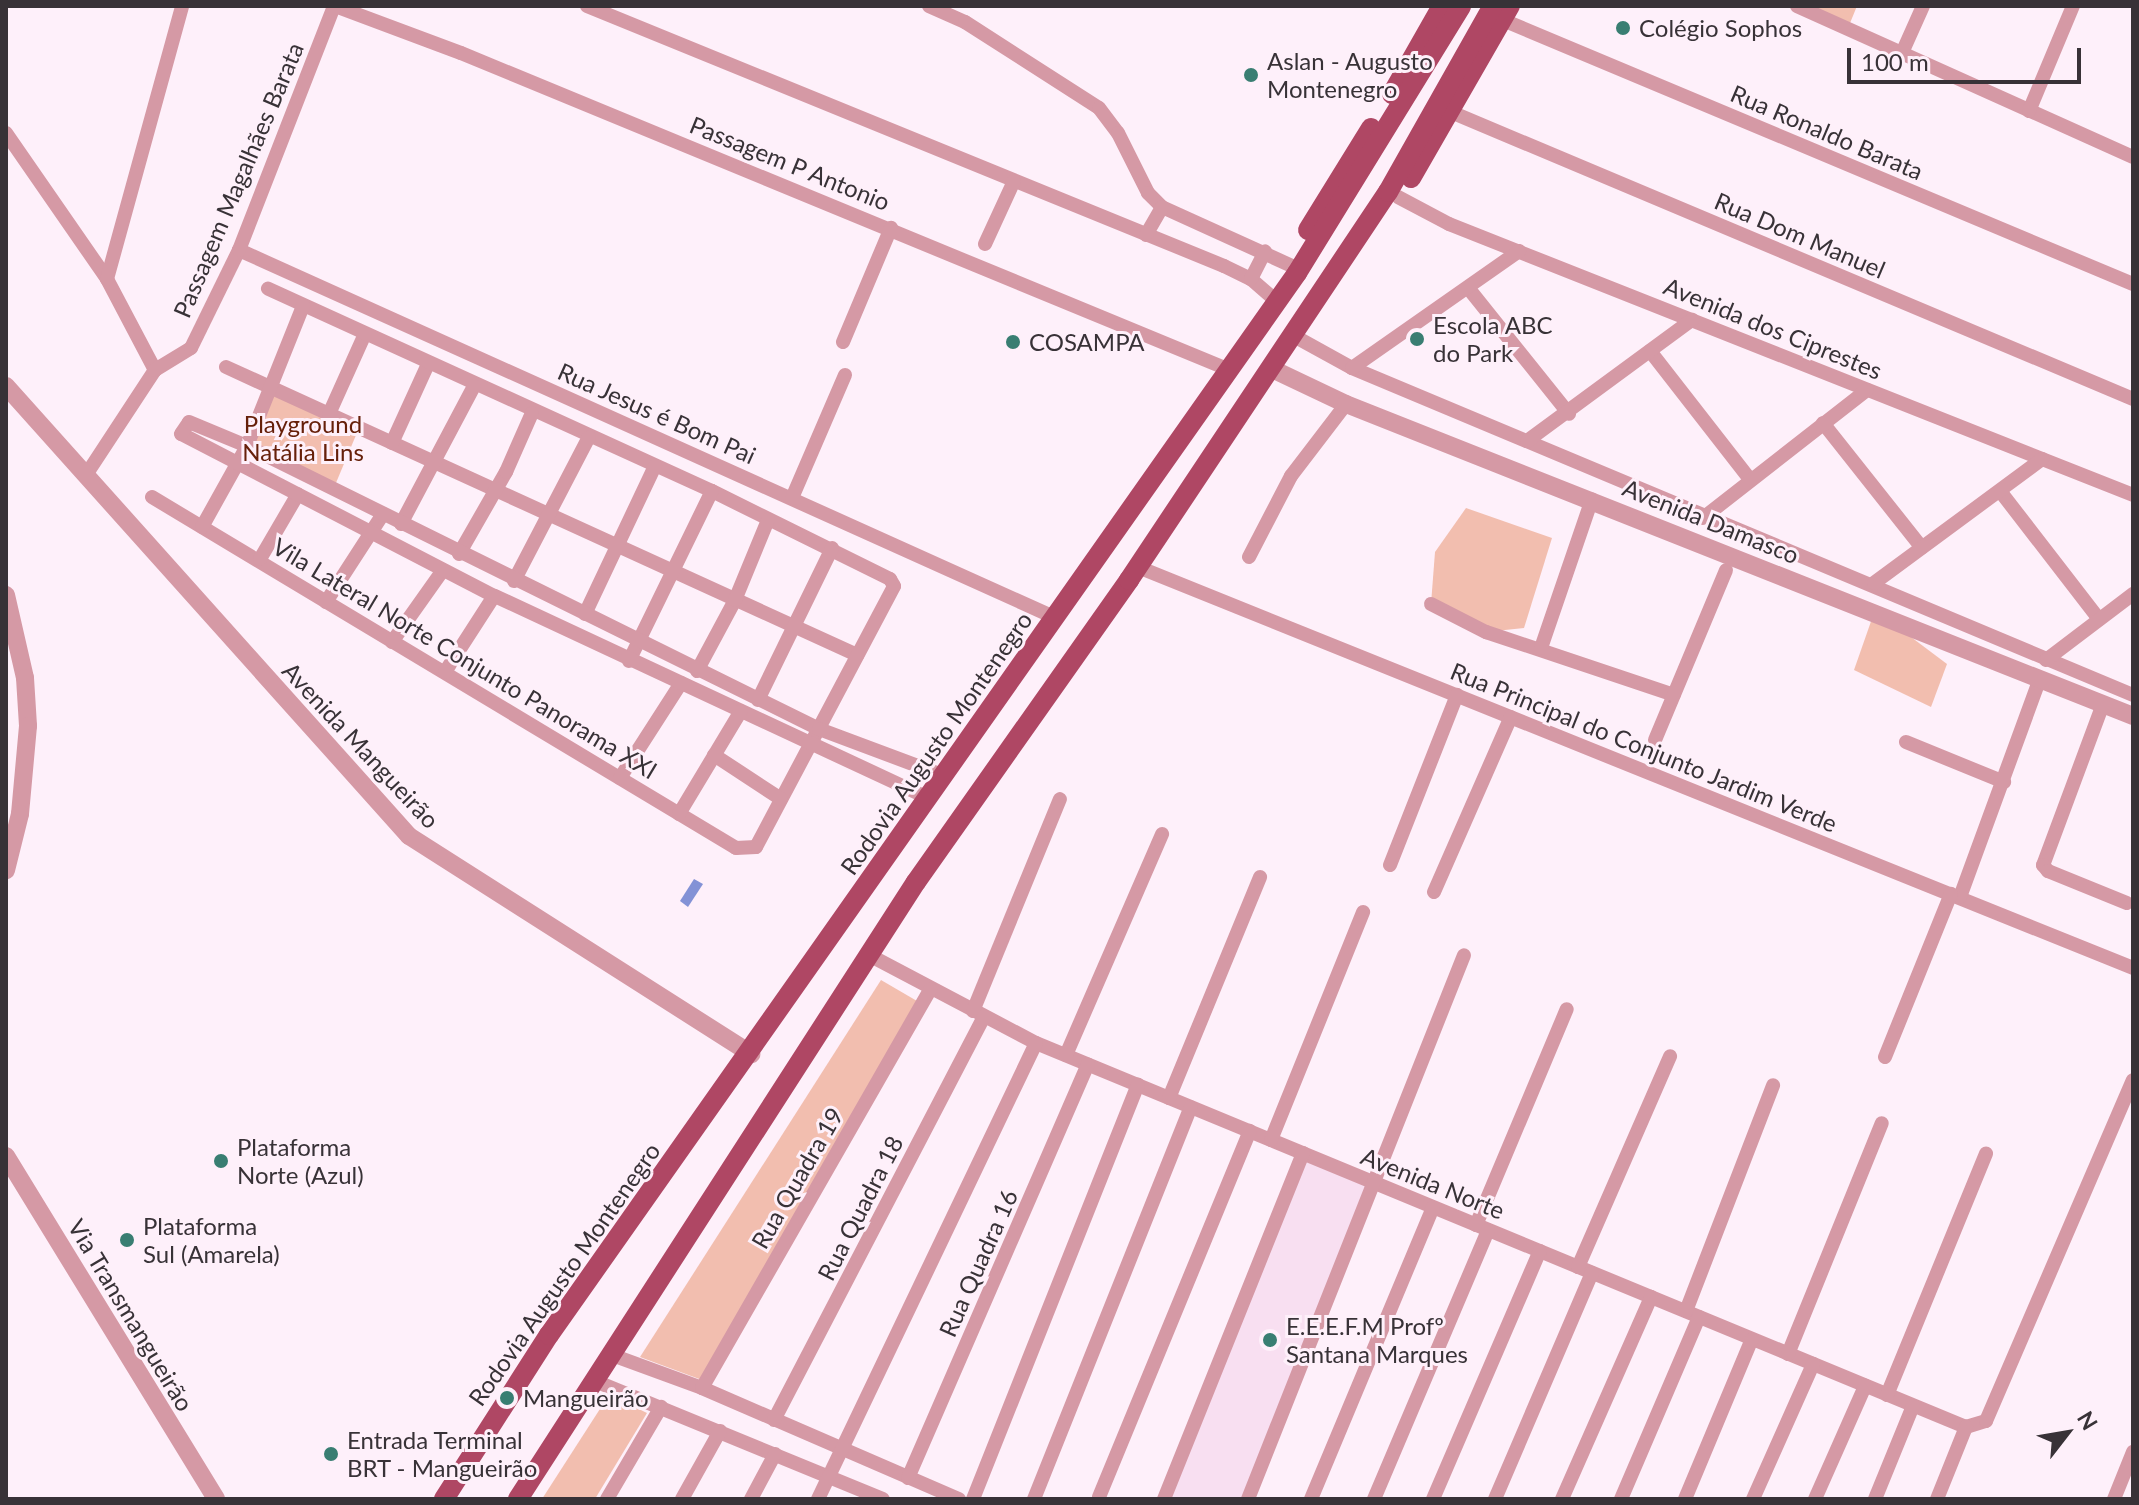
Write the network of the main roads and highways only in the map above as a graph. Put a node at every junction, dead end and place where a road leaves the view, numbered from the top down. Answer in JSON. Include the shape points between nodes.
{"nodes":[{"id":1,"x":1442,"y":6,"type":"edge"},
{"id":2,"x":1461,"y":6,"type":"edge"},
{"id":3,"x":1502,"y":11,"type":"edge"},
{"id":4,"x":1295,"y":270,"type":"junction"},
{"id":5,"x":1308,"y":313,"type":"junction"},
{"id":6,"x":444,"y":1499,"type":"edge"},
{"id":7,"x":518,"y":1499,"type":"edge"}],
"edges":[{"from":1,"to":4,"type":"main road","name":"Rodovia Augusto Montenegro","via":[[1303,238]]},
{"from":2,"to":4,"type":"main road"},
{"from":3,"to":5,"type":"main road"},
{"from":3,"to":5,"type":"main road","via":[[1451,112],[1334,297]]},
{"from":4,"to":6,"type":"main road","name":"Rodovia Augusto Montenegro","via":[[751,1054],[549,1335]]},
{"from":5,"to":7,"type":"main road","via":[[869,955]]}]}
